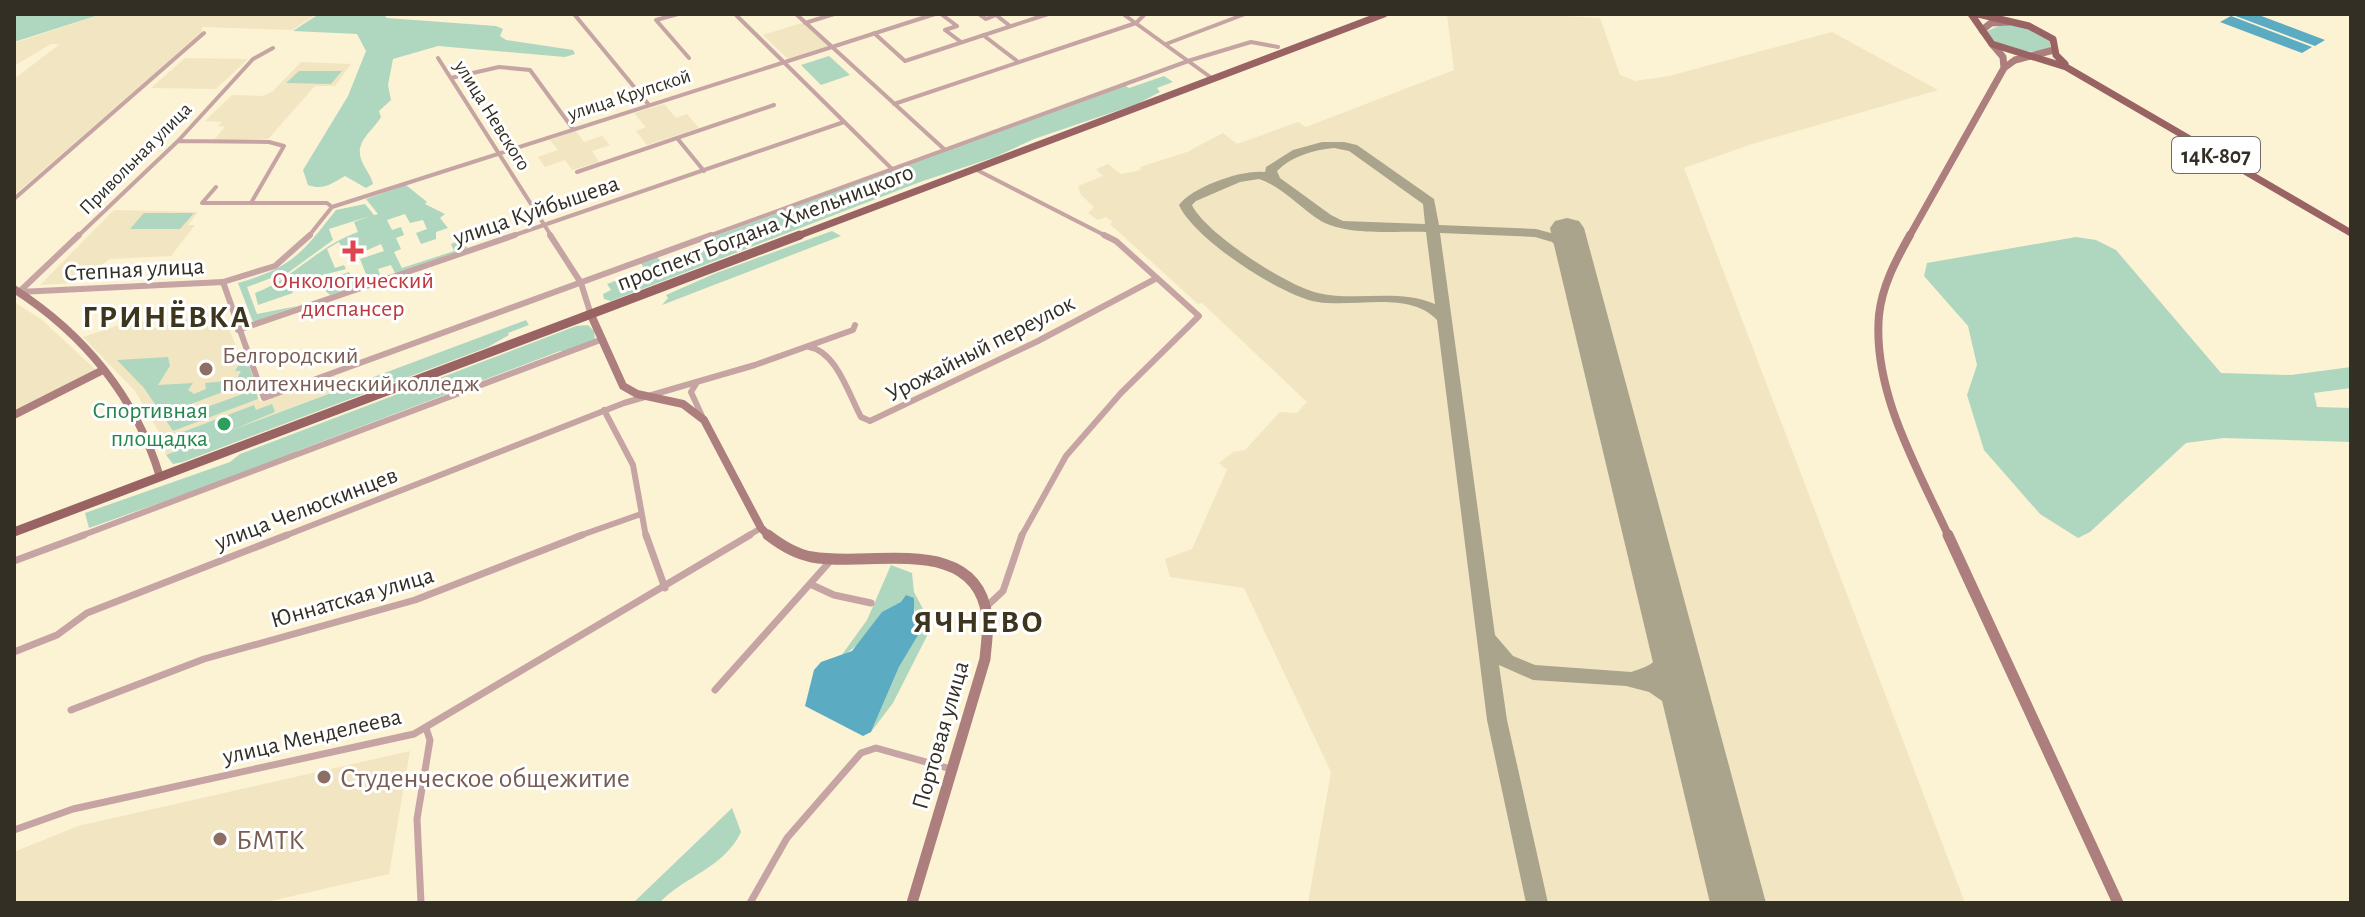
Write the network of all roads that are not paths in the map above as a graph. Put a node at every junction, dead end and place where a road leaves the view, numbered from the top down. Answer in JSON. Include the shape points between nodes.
{"nodes":[{"id":1,"x":586,"y":14,"type":"edge"},
{"id":2,"x":678,"y":14,"type":"edge"},
{"id":3,"x":735,"y":14,"type":"edge"},
{"id":4,"x":805,"y":14,"type":"edge"},
{"id":5,"x":834,"y":14,"type":"edge"},
{"id":6,"x":938,"y":14,"type":"edge"},
{"id":7,"x":979,"y":14,"type":"edge"},
{"id":8,"x":1048,"y":14,"type":"edge"},
{"id":9,"x":1123,"y":14,"type":"edge"},
{"id":10,"x":1145,"y":14,"type":"edge"},
{"id":11,"x":1245,"y":14,"type":"edge"},
{"id":12,"x":1384,"y":14,"type":"edge"},
{"id":13,"x":1971,"y":14,"type":"edge"},
{"id":14,"x":1978,"y":14,"type":"edge"},
{"id":15,"x":575,"y":15,"type":"edge"},
{"id":16,"x":797,"y":15,"type":"edge"},
{"id":17,"x":2009,"y":22,"type":"junction"},
{"id":18,"x":805,"y":23,"type":"junction"},
{"id":19,"x":1136,"y":23,"type":"junction"},
{"id":20,"x":1010,"y":26,"type":"junction"},
{"id":21,"x":1982,"y":30,"type":"junction"},
{"id":22,"x":204,"y":33,"type":"dead end"},
{"id":23,"x":874,"y":33,"type":"junction"},
{"id":24,"x":983,"y":35,"type":"junction"},
{"id":25,"x":962,"y":42,"type":"junction"},
{"id":26,"x":1166,"y":44,"type":"junction"},
{"id":27,"x":1992,"y":44,"type":"junction"},
{"id":28,"x":830,"y":47,"type":"junction"},
{"id":29,"x":1278,"y":47,"type":"dead end"},
{"id":30,"x":273,"y":48,"type":"dead end"},
{"id":31,"x":2054,"y":50,"type":"junction"},
{"id":32,"x":2027,"y":56,"type":"junction"},
{"id":33,"x":438,"y":58,"type":"dead end"},
{"id":34,"x":689,"y":58,"type":"dead end"},
{"id":35,"x":1191,"y":60,"type":"junction"},
{"id":36,"x":783,"y":61,"type":"junction"},
{"id":37,"x":1017,"y":61,"type":"junction"},
{"id":38,"x":2004,"y":68,"type":"junction"},
{"id":39,"x":451,"y":78,"type":"junction"},
{"id":40,"x":1213,"y":79,"type":"junction"},
{"id":41,"x":894,"y":104,"type":"junction"},
{"id":42,"x":649,"y":105,"type":"junction"},
{"id":43,"x":774,"y":105,"type":"dead end"},
{"id":44,"x":844,"y":122,"type":"junction"},
{"id":45,"x":573,"y":129,"type":"junction"},
{"id":46,"x":677,"y":138,"type":"junction"},
{"id":47,"x":178,"y":141,"type":"junction"},
{"id":48,"x":944,"y":149,"type":"junction"},
{"id":49,"x":498,"y":152,"type":"junction"},
{"id":50,"x":892,"y":169,"type":"junction"},
{"id":51,"x":975,"y":169,"type":"junction"},
{"id":52,"x":704,"y":171,"type":"junction"},
{"id":53,"x":577,"y":172,"type":"dead end"},
{"id":54,"x":216,"y":187,"type":"dead end"},
{"id":55,"x":14,"y":199,"type":"edge"},
{"id":56,"x":251,"y":203,"type":"junction"},
{"id":57,"x":332,"y":207,"type":"junction"},
{"id":58,"x":544,"y":226,"type":"junction"},
{"id":59,"x":2351,"y":231,"type":"edge"},
{"id":60,"x":1157,"y":278,"type":"junction"},
{"id":61,"x":223,"y":282,"type":"junction"},
{"id":62,"x":581,"y":283,"type":"junction"},
{"id":63,"x":17,"y":291,"type":"edge"},
{"id":64,"x":591,"y":315,"type":"junction"},
{"id":65,"x":855,"y":325,"type":"dead end"},
{"id":66,"x":238,"y":330,"type":"junction"},
{"id":67,"x":603,"y":339,"type":"junction"},
{"id":68,"x":805,"y":347,"type":"junction"},
{"id":69,"x":103,"y":370,"type":"junction"},
{"id":70,"x":699,"y":382,"type":"junction"},
{"id":71,"x":680,"y":388,"type":"junction"},
{"id":72,"x":628,"y":389,"type":"junction"},
{"id":73,"x":653,"y":396,"type":"junction"},
{"id":74,"x":675,"y":400,"type":"junction"},
{"id":75,"x":620,"y":404,"type":"junction"},
{"id":76,"x":604,"y":410,"type":"junction"},
{"id":77,"x":14,"y":415,"type":"edge"},
{"id":78,"x":704,"y":420,"type":"junction"},
{"id":79,"x":160,"y":477,"type":"junction"},
{"id":80,"x":641,"y":514,"type":"junction"},
{"id":81,"x":761,"y":528,"type":"junction"},
{"id":82,"x":14,"y":530,"type":"edge"},
{"id":83,"x":833,"y":558,"type":"junction"},
{"id":84,"x":14,"y":561,"type":"edge"},
{"id":85,"x":810,"y":584,"type":"junction"},
{"id":86,"x":665,"y":588,"type":"junction"},
{"id":87,"x":871,"y":603,"type":"dead end"},
{"id":88,"x":987,"y":606,"type":"junction"},
{"id":89,"x":14,"y":652,"type":"edge"},
{"id":90,"x":715,"y":690,"type":"dead end"},
{"id":91,"x":71,"y":710,"type":"dead end"},
{"id":92,"x":426,"y":728,"type":"junction"},
{"id":93,"x":955,"y":770,"type":"junction"},
{"id":94,"x":14,"y":830,"type":"edge"},
{"id":95,"x":421,"y":903,"type":"edge"},
{"id":96,"x":750,"y":903,"type":"edge"},
{"id":97,"x":912,"y":903,"type":"edge"},
{"id":98,"x":2118,"y":903,"type":"edge"}],
"edges":[{"from":1,"to":15,"type":"street"},
{"from":2,"to":34,"type":"street","via":[[656,20]]},
{"from":3,"to":36,"type":"street"},
{"from":4,"to":16,"type":"street"},
{"from":5,"to":18,"type":"street"},
{"from":6,"to":23,"type":"street","name":"улица Крупской"},
{"from":6,"to":25,"type":"street","via":[[957,26],[945,30]]},
{"from":7,"to":20,"type":"street","via":[[986,19],[996,15]]},
{"from":8,"to":20,"type":"street"},
{"from":9,"to":19,"type":"street"},
{"from":10,"to":19,"type":"street"},
{"from":11,"to":26,"type":"street"},
{"from":12,"to":40,"type":"main road","name":"проспект Богдана Хмельницкого"},
{"from":13,"to":21,"type":"main road"},
{"from":14,"to":17,"type":"main road","number":"14К-807"},
{"from":15,"to":42,"type":"street"},
{"from":16,"to":18,"type":"street"},
{"from":17,"to":21,"type":"main road","via":[[1991,23]]},
{"from":17,"to":31,"type":"main road","number":"14К-807","via":[[2042,31],[2053,39]]},
{"from":18,"to":28,"type":"street"},
{"from":19,"to":26,"type":"street"},
{"from":19,"to":37,"type":"street"},
{"from":20,"to":24,"type":"street"},
{"from":21,"to":27,"type":"main road"},
{"from":22,"to":55,"type":"street","name":"Привольная улица"},
{"from":23,"to":25,"type":"street","via":[[905,61]]},
{"from":23,"to":28,"type":"street","name":"улица Крупской"},
{"from":24,"to":25,"type":"street"},
{"from":24,"to":37,"type":"street"},
{"from":26,"to":35,"type":"street"},
{"from":27,"to":32,"type":"main road","number":"14К-807"},
{"from":27,"to":38,"type":"main road","via":[[2003,57]]},
{"from":28,"to":36,"type":"street","name":"улица Крупской"},
{"from":28,"to":41,"type":"street"},
{"from":29,"to":35,"type":"street","via":[[1251,42]]},
{"from":30,"to":47,"type":"street","name":"Привольная улица","via":[[253,59]]},
{"from":31,"to":32,"type":"main road"},
{"from":31,"to":59,"type":"main road","number":"14К-807","via":[[2085,76]]},
{"from":32,"to":38,"type":"main road"},
{"from":32,"to":59,"type":"main road","number":"14К-807","via":[[2066,67]]},
{"from":33,"to":39,"type":"street","name":"улица Невского"},
{"from":35,"to":40,"type":"street"},
{"from":35,"to":48,"type":"street"},
{"from":36,"to":42,"type":"street","name":"улица Крупской"},
{"from":36,"to":44,"type":"street"},
{"from":37,"to":41,"type":"street"},
{"from":38,"to":98,"type":"main road","via":[[1898,256],[1879,314],[1879,352],[1908,447]]},
{"from":39,"to":45,"type":"street","via":[[499,67],[530,70]]},
{"from":39,"to":49,"type":"street","name":"улица Невского"},
{"from":40,"to":51,"type":"main road","name":"проспект Богдана Хмельницкого"},
{"from":41,"to":48,"type":"street"},
{"from":42,"to":45,"type":"street","name":"улица Крупской"},
{"from":43,"to":46,"type":"street"},
{"from":44,"to":50,"type":"street"},
{"from":44,"to":52,"type":"street","name":"улица Куйбышева"},
{"from":45,"to":49,"type":"street","name":"улица Крупской"},
{"from":46,"to":52,"type":"street"},
{"from":46,"to":53,"type":"street"},
{"from":47,"to":56,"type":"street","via":[[284,146]]},
{"from":47,"to":63,"type":"street","name":"Привольная улица"},
{"from":48,"to":50,"type":"street"},
{"from":49,"to":57,"type":"street","name":"улица Крупской"},
{"from":49,"to":58,"type":"street","name":"улица Невского"},
{"from":50,"to":62,"type":"street"},
{"from":51,"to":60,"type":"street","via":[[1116,241]]},
{"from":51,"to":64,"type":"main road","name":"проспект Богдана Хмельницкого"},
{"from":52,"to":58,"type":"street","name":"улица Куйбышева"},
{"from":54,"to":56,"type":"street","via":[[202,203]]},
{"from":56,"to":57,"type":"street"},
{"from":57,"to":61,"type":"street","via":[[282,265]]},
{"from":58,"to":62,"type":"street","name":"улица Невского"},
{"from":58,"to":66,"type":"street","name":"улица Куйбышева"},
{"from":60,"to":68,"type":"street","name":"Урожайный переулок","via":[[870,421],[861,417],[825,353]]},
{"from":60,"to":88,"type":"street","via":[[1199,316],[1066,456],[1015,547],[1003,591]]},
{"from":61,"to":63,"type":"street","name":"Степная улица"},
{"from":61,"to":66,"type":"street","name":"Степная улица"},
{"from":62,"to":64,"type":"street","name":"улица Невского"},
{"from":62,"to":66,"type":"street","name":"Степная улица","via":[[264,398]]},
{"from":63,"to":69,"type":"main road","via":[[52,317]]},
{"from":64,"to":67,"type":"main road"},
{"from":64,"to":79,"type":"main road","name":"проспект Богдана Хмельницкого"},
{"from":65,"to":68,"type":"street"},
{"from":67,"to":72,"type":"main road"},
{"from":67,"to":84,"type":"street"},
{"from":68,"to":70,"type":"street"},
{"from":69,"to":77,"type":"main road"},
{"from":69,"to":79,"type":"main road","via":[[138,414]]},
{"from":70,"to":71,"type":"street","name":"улица Челюскинцев"},
{"from":70,"to":78,"type":"street","via":[[691,392]]},
{"from":71,"to":73,"type":"street","name":"улица Челюскинцев"},
{"from":71,"to":74,"type":"street"},
{"from":72,"to":73,"type":"main road"},
{"from":72,"to":75,"type":"street"},
{"from":72,"to":75,"type":"street"},
{"from":73,"to":74,"type":"main road"},
{"from":73,"to":75,"type":"street","name":"улица Челюскинцев"},
{"from":74,"to":78,"type":"main road"},
{"from":75,"to":76,"type":"street","name":"улица Челюскинцев"},
{"from":76,"to":80,"type":"street","via":[[633,465]]},
{"from":76,"to":89,"type":"street","name":"улица Челюскинцев","via":[[87,613],[57,635]]},
{"from":78,"to":81,"type":"main road"},
{"from":79,"to":82,"type":"main road","name":"проспект Богдана Хмельницкого"},
{"from":80,"to":86,"type":"street"},
{"from":80,"to":91,"type":"street","name":"Юннатская улица","via":[[415,600],[204,659]]},
{"from":81,"to":83,"type":"main road","via":[[791,550]]},
{"from":81,"to":86,"type":"street","name":"улица Менделеева"},
{"from":83,"to":85,"type":"street"},
{"from":83,"to":88,"type":"main road","via":[[933,559],[961,570]]},
{"from":85,"to":87,"type":"street"},
{"from":85,"to":90,"type":"street"},
{"from":86,"to":92,"type":"street","name":"улица Менделеева"},
{"from":88,"to":93,"type":"main road","name":"Портовая улица","via":[[985,659]]},
{"from":92,"to":94,"type":"street","name":"улица Менделеева","via":[[73,809]]},
{"from":92,"to":95,"type":"street","via":[[430,740],[417,819]]},
{"from":93,"to":96,"type":"street","via":[[876,748],[861,753],[787,838]]},
{"from":93,"to":97,"type":"main road","name":"Портовая улица"}]}
